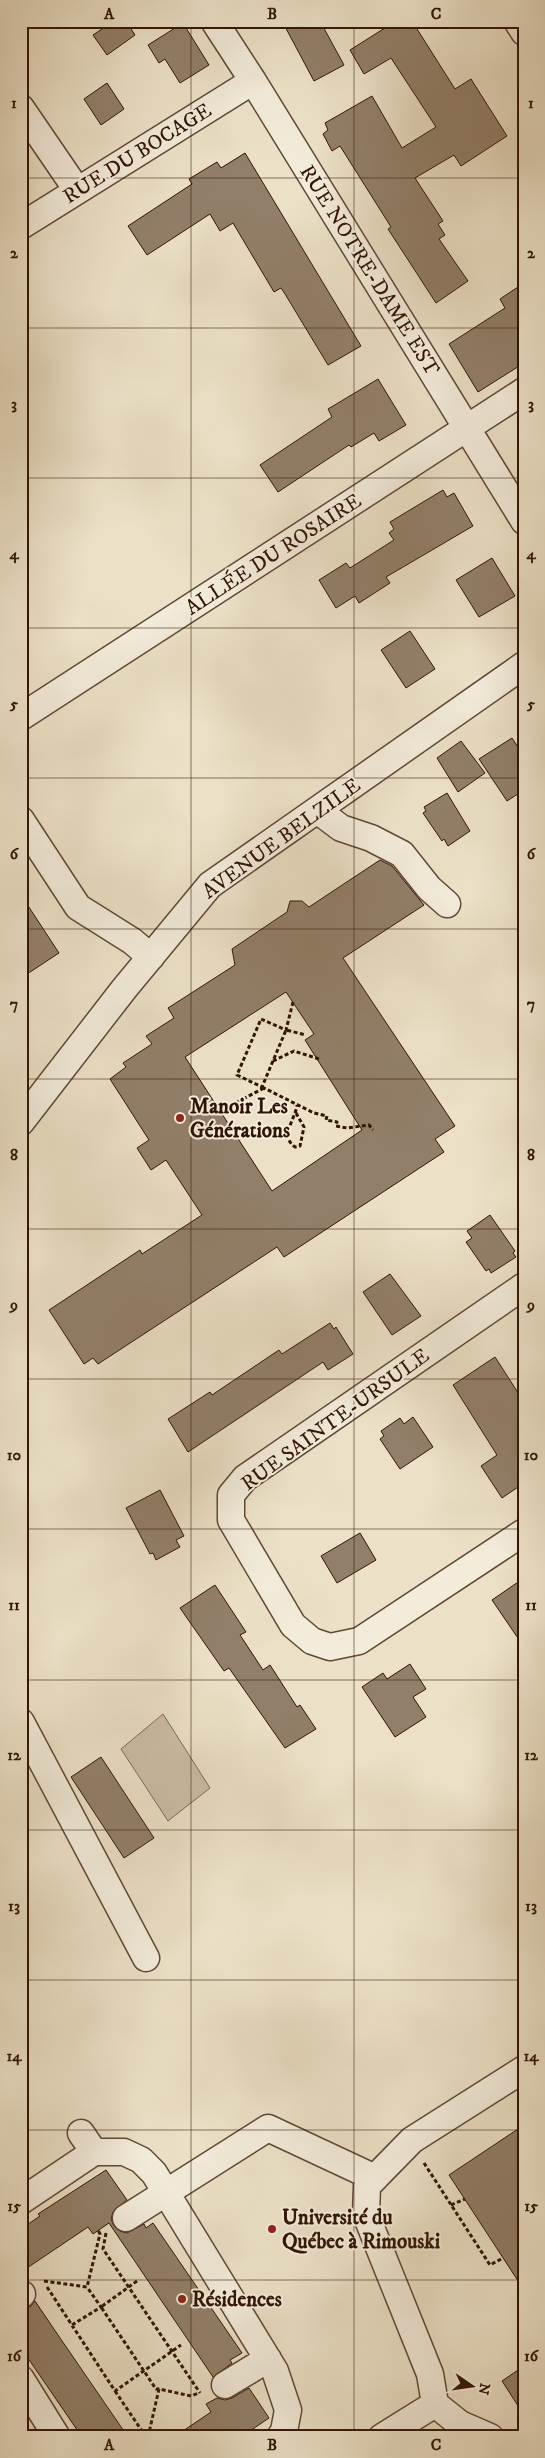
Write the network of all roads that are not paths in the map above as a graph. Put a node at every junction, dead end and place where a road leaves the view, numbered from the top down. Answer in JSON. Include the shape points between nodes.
{"nodes":[{"id":1,"x":214,"y":21,"type":"edge"},
{"id":2,"x":517,"y":21,"type":"edge"},
{"id":3,"x":524,"y":32,"type":"edge"},
{"id":4,"x":253,"y":81,"type":"junction"},
{"id":5,"x":21,"y":108,"type":"edge"},
{"id":6,"x":77,"y":190,"type":"junction"},
{"id":7,"x":21,"y":226,"type":"edge"},
{"id":8,"x":524,"y":392,"type":"edge"},
{"id":9,"x":468,"y":429,"type":"junction"},
{"id":10,"x":524,"y":521,"type":"edge"},
{"id":11,"x":524,"y":665,"type":"edge"},
{"id":12,"x":21,"y":716,"type":"edge"},
{"id":13,"x":21,"y":820,"type":"edge"},
{"id":14,"x":151,"y":957,"type":"junction"},
{"id":15,"x":21,"y":1122,"type":"edge"},
{"id":16,"x":524,"y":1286,"type":"edge"},
{"id":17,"x":524,"y":1532,"type":"edge"},
{"id":18,"x":21,"y":1722,"type":"edge"},
{"id":19,"x":146,"y":1958,"type":"dead end"},
{"id":20,"x":524,"y":2069,"type":"edge"},
{"id":21,"x":375,"y":2178,"type":"junction"},
{"id":22,"x":166,"y":2193,"type":"junction"},
{"id":23,"x":21,"y":2201,"type":"edge"},
{"id":24,"x":126,"y":2218,"type":"road end"},
{"id":25,"x":268,"y":2359,"type":"junction"},
{"id":26,"x":21,"y":2379,"type":"edge"},
{"id":27,"x":225,"y":2385,"type":"road end"},
{"id":28,"x":435,"y":2404,"type":"junction"},
{"id":29,"x":57,"y":2437,"type":"edge"},
{"id":30,"x":280,"y":2437,"type":"edge"},
{"id":31,"x":382,"y":2437,"type":"edge"},
{"id":32,"x":490,"y":2437,"type":"edge"}],
"edges":[{"from":1,"to":4,"type":"street","name":"RUE NOTRE-DAME EST"},
{"from":2,"to":3,"type":"street"},
{"from":4,"to":6,"type":"street","name":"RUE DU BOCAGE"},
{"from":4,"to":9,"type":"street","name":"RUE NOTRE-DAME EST"},
{"from":5,"to":6,"type":"street"},
{"from":6,"to":7,"type":"street","name":"RUE DU BOCAGE"},
{"from":8,"to":9,"type":"street","name":"ALLÉE DU ROSAIRE"},
{"from":9,"to":10,"type":"street","name":"RUE NOTRE-DAME EST"},
{"from":9,"to":12,"type":"street","name":"ALLÉE DU ROSAIRE"},
{"from":11,"to":14,"type":"street","name":"AVENUE BELZILE","via":[[210,885]]},
{"from":13,"to":14,"type":"street","via":[[78,907]]},
{"from":14,"to":15,"type":"street","name":"AVENUE BELZILE"},
{"from":16,"to":17,"type":"street","name":"RUE SAINTE-URSULE","via":[[245,1478],[231,1495],[231,1520],[293,1626],[312,1641],[330,1647],[359,1641]]},
{"from":18,"to":19,"type":"street"},
{"from":20,"to":21,"type":"street","via":[[412,2140]]},
{"from":21,"to":22,"type":"street","via":[[268,2128]]},
{"from":21,"to":28,"type":"street","via":[[367,2186],[366,2215],[430,2374]]},
{"from":22,"to":23,"type":"street","via":[[154,2173],[141,2160],[88,2142]]},
{"from":22,"to":24,"type":"street"},
{"from":22,"to":25,"type":"street"},
{"from":25,"to":27,"type":"street"},
{"from":25,"to":30,"type":"street","via":[[288,2410]]},
{"from":26,"to":29,"type":"street"},
{"from":28,"to":31,"type":"street"},
{"from":28,"to":32,"type":"street","via":[[460,2424]]}]}
